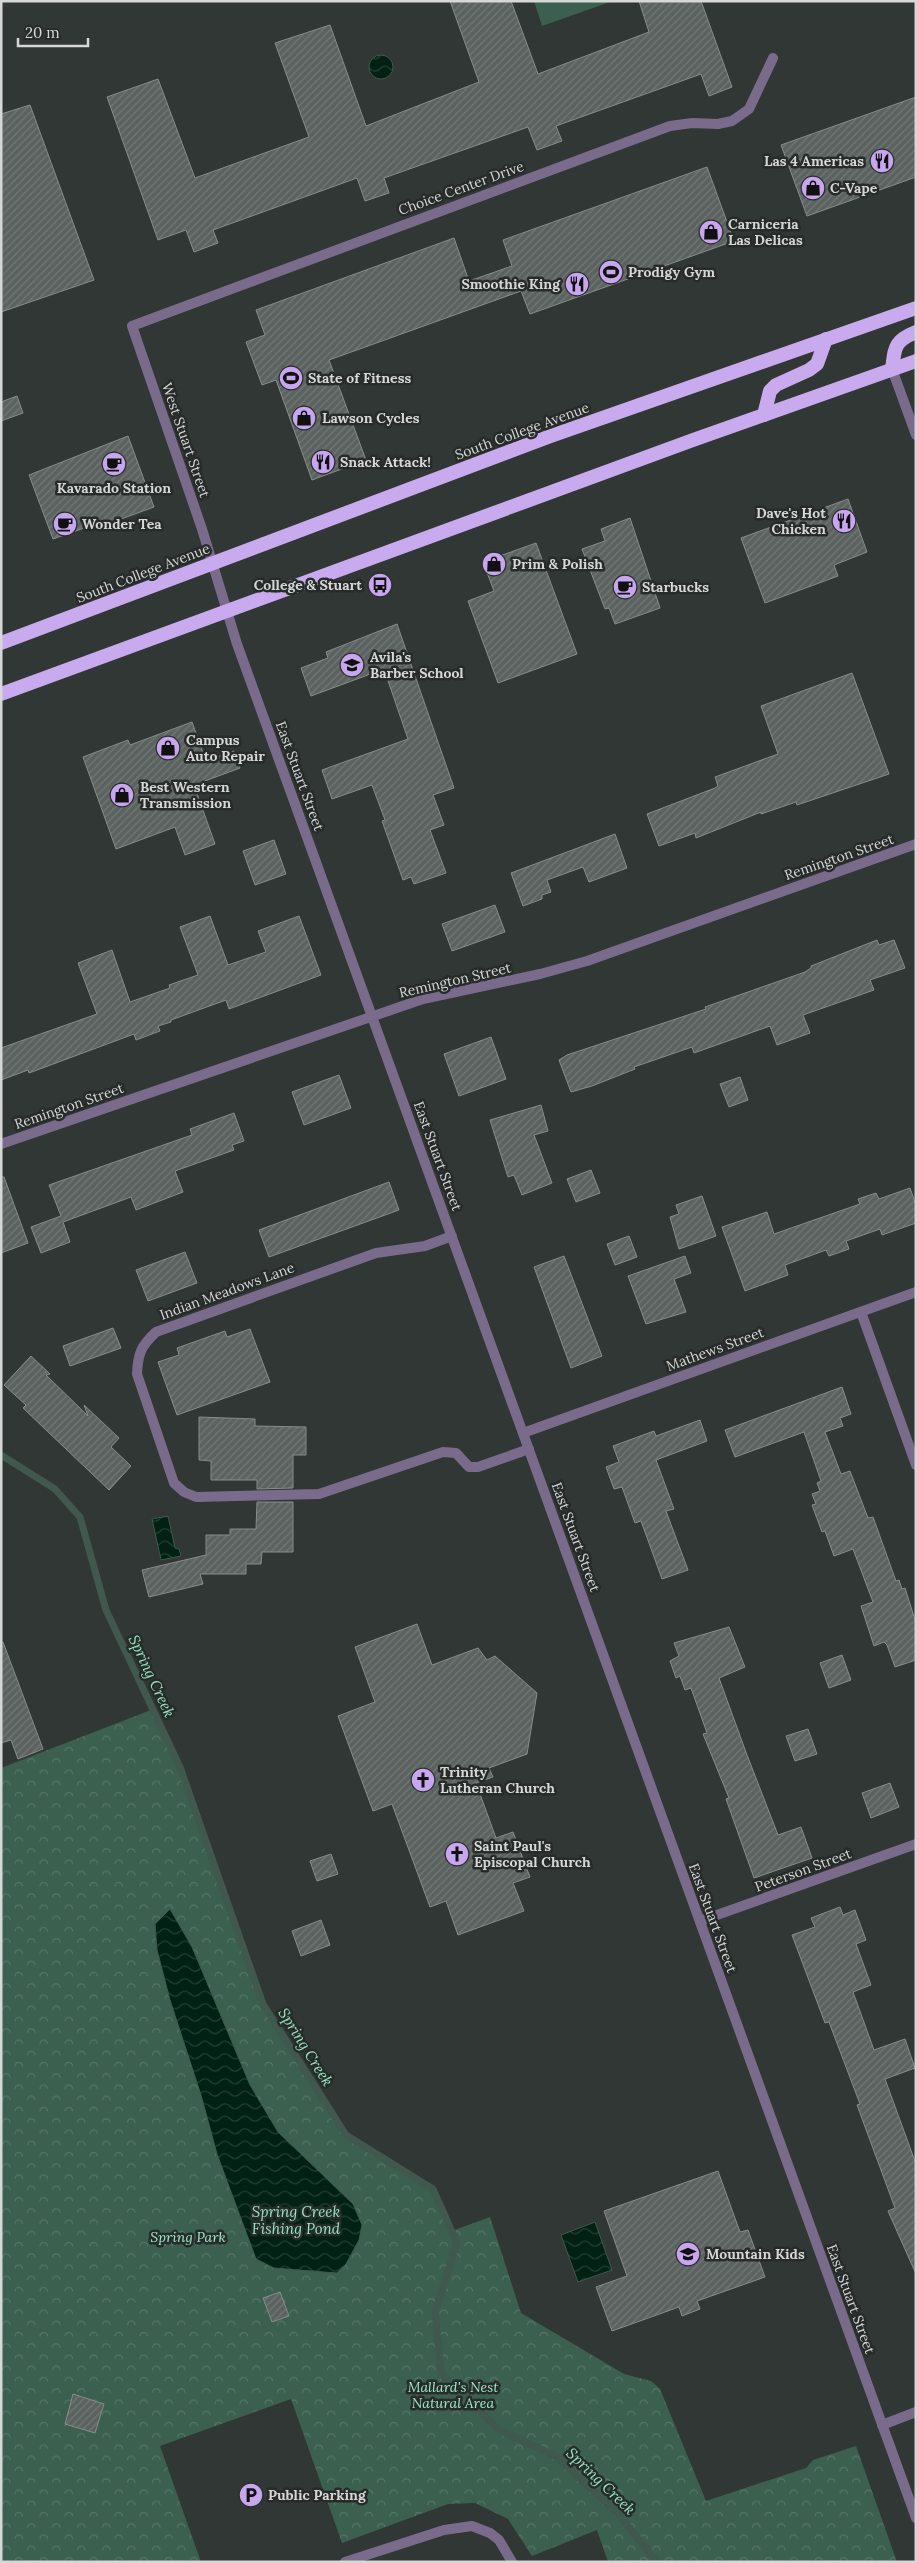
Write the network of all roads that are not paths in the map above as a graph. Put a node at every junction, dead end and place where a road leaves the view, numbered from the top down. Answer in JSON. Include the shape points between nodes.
{"nodes":[{"id":1,"x":773,"y":58,"type":"dead end"},
{"id":2,"x":916,"y":308,"type":"edge"},
{"id":3,"x":132,"y":326,"type":"joint"},
{"id":4,"x":916,"y":332,"type":"edge"},
{"id":5,"x":826,"y":339,"type":"junction"},
{"id":6,"x":916,"y":361,"type":"edge"},
{"id":7,"x":892,"y":369,"type":"junction"},
{"id":8,"x":764,"y":415,"type":"junction"},
{"id":9,"x":916,"y":435,"type":"edge"},
{"id":10,"x":212,"y":565,"type":"junction"},
{"id":11,"x":227,"y":611,"type":"junction"},
{"id":12,"x":1,"y":643,"type":"edge"},
{"id":13,"x":1,"y":694,"type":"edge"},
{"id":14,"x":916,"y":844,"type":"edge"},
{"id":15,"x":372,"y":1016,"type":"junction"},
{"id":16,"x":1,"y":1144,"type":"edge"},
{"id":17,"x":452,"y":1236,"type":"junction"},
{"id":18,"x":916,"y":1292,"type":"edge"},
{"id":19,"x":861,"y":1312,"type":"junction"},
{"id":20,"x":523,"y":1433,"type":"junction"},
{"id":21,"x":529,"y":1449,"type":"junction"},
{"id":22,"x":916,"y":1465,"type":"edge"},
{"id":23,"x":916,"y":1844,"type":"edge"},
{"id":24,"x":700,"y":1921,"type":"junction"},
{"id":25,"x":916,"y":2412,"type":"edge"},
{"id":26,"x":882,"y":2424,"type":"junction"},
{"id":27,"x":916,"y":2518,"type":"edge"},
{"id":28,"x":346,"y":2562,"type":"edge"},
{"id":29,"x":512,"y":2562,"type":"edge"}],
"edges":[{"from":1,"to":3,"type":"street","name":"Choice Center Drive","via":[[748,109],[732,121],[670,126]]},
{"from":2,"to":5,"type":"highway","name":"South College Avenue"},
{"from":3,"to":10,"type":"street","name":"West Stuart Street"},
{"from":4,"to":7,"type":"highway","via":[[896,345]]},
{"from":5,"to":8,"type":"highway","via":[[817,364],[770,391]]},
{"from":5,"to":10,"type":"highway","name":"South College Avenue","via":[[548,438]]},
{"from":6,"to":7,"type":"highway"},
{"from":7,"to":8,"type":"highway"},
{"from":7,"to":9,"type":"street"},
{"from":8,"to":11,"type":"highway"},
{"from":10,"to":11,"type":"street","name":"East Stuart Street"},
{"from":10,"to":12,"type":"highway","name":"South College Avenue"},
{"from":11,"to":13,"type":"highway"},
{"from":11,"to":15,"type":"street","name":"East Stuart Street"},
{"from":14,"to":15,"type":"street","name":"Remington Street","via":[[587,961],[423,999]]},
{"from":15,"to":16,"type":"street","name":"Remington Street"},
{"from":15,"to":17,"type":"street","name":"East Stuart Street"},
{"from":17,"to":20,"type":"street","name":"East Stuart Street"},
{"from":17,"to":21,"type":"street","name":"Indian Meadows Lane","via":[[425,1246],[376,1253],[156,1332],[144,1344],[138,1358],[137,1374],[174,1483],[196,1497],[318,1494],[443,1452],[456,1453],[469,1467],[478,1467]]},
{"from":18,"to":19,"type":"street","name":"Mathews Street"},
{"from":19,"to":20,"type":"street","name":"Mathews Street"},
{"from":19,"to":22,"type":"street"},
{"from":20,"to":21,"type":"street","name":"East Stuart Street"},
{"from":21,"to":24,"type":"street","name":"East Stuart Street"},
{"from":23,"to":24,"type":"street","name":"Peterson Street"},
{"from":24,"to":26,"type":"street","name":"East Stuart Street"},
{"from":25,"to":26,"type":"street"},
{"from":26,"to":27,"type":"street","name":"East Stuart Street"},
{"from":28,"to":29,"type":"street","via":[[444,2530],[472,2526],[499,2540]]}]}
